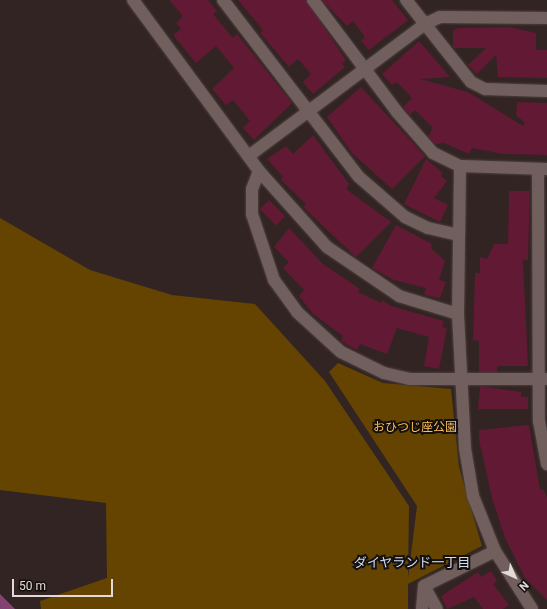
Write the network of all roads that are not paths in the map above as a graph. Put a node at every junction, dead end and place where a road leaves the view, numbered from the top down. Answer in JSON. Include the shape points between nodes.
{"nodes":[{"id":1,"x":133,"y":0,"type":"edge"},
{"id":2,"x":223,"y":0,"type":"edge"},
{"id":3,"x":313,"y":0,"type":"edge"},
{"id":4,"x":406,"y":0,"type":"edge"},
{"id":5,"x":547,"y":18,"type":"edge"},
{"id":6,"x":425,"y":24,"type":"junction"},
{"id":7,"x":363,"y":69,"type":"junction"},
{"id":8,"x":547,"y":91,"type":"edge"},
{"id":9,"x":307,"y":111,"type":"junction"},
{"id":10,"x":250,"y":155,"type":"junction"},
{"id":11,"x":460,"y":166,"type":"junction"},
{"id":12,"x":542,"y":169,"type":"edge"},
{"id":13,"x":259,"y":171,"type":"junction"},
{"id":14,"x":459,"y":235,"type":"junction"},
{"id":15,"x":458,"y":314,"type":"junction"},
{"id":16,"x":543,"y":379,"type":"edge"},
{"id":17,"x":462,"y":381,"type":"junction"},
{"id":18,"x":547,"y":464,"type":"edge"},
{"id":19,"x":495,"y":551,"type":"junction"},
{"id":20,"x":424,"y":586,"type":"junction"},
{"id":21,"x":422,"y":609,"type":"edge"},
{"id":22,"x":437,"y":609,"type":"edge"},
{"id":23,"x":532,"y":609,"type":"edge"}],
"edges":[{"from":1,"to":10,"type":"street"},
{"from":2,"to":9,"type":"street"},
{"from":3,"to":7,"type":"street"},
{"from":4,"to":6,"type":"street"},
{"from":5,"to":6,"type":"street","via":[[440,17]]},
{"from":6,"to":7,"type":"street"},
{"from":6,"to":8,"type":"street","via":[[471,82],[485,89]]},
{"from":7,"to":9,"type":"street"},
{"from":7,"to":11,"type":"street","via":[[433,153]]},
{"from":9,"to":10,"type":"street"},
{"from":9,"to":14,"type":"street","via":[[359,177],[386,203],[428,228]]},
{"from":10,"to":13,"type":"street"},
{"from":11,"to":12,"type":"street"},
{"from":11,"to":14,"type":"street"},
{"from":12,"to":16,"type":"street"},
{"from":13,"to":15,"type":"street","via":[[327,247],[373,282],[399,296]]},
{"from":13,"to":17,"type":"street","via":[[252,189],[252,214],[274,280],[297,312],[341,352],[384,373],[410,379]]},
{"from":14,"to":15,"type":"street"},
{"from":15,"to":17,"type":"street"},
{"from":16,"to":17,"type":"street"},
{"from":16,"to":18,"type":"street","via":[[539,421]]},
{"from":17,"to":19,"type":"street","via":[[465,448],[473,496]]},
{"from":19,"to":20,"type":"street"},
{"from":19,"to":23,"type":"street"},
{"from":20,"to":21,"type":"street"},
{"from":20,"to":22,"type":"street"}]}
